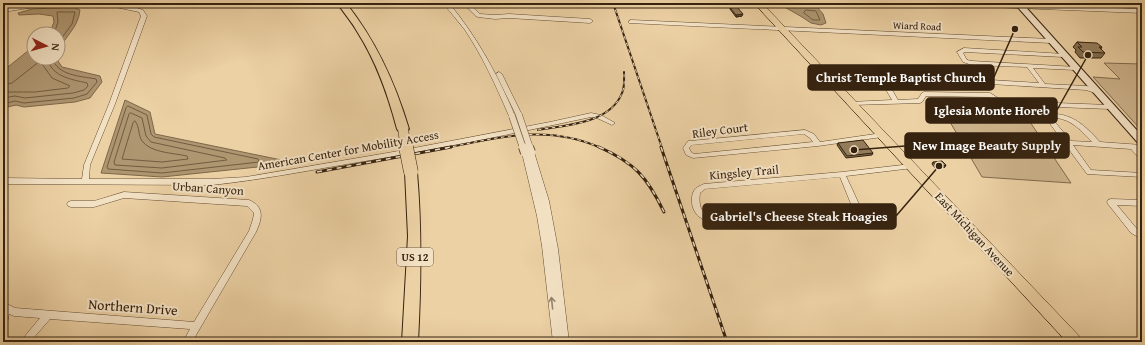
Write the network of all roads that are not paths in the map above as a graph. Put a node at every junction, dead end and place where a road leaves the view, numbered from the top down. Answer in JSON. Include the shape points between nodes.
{"nodes":[{"id":1,"x":48,"y":3,"type":"edge"},
{"id":2,"x":116,"y":3,"type":"edge"},
{"id":3,"x":342,"y":3,"type":"edge"},
{"id":4,"x":446,"y":3,"type":"edge"},
{"id":5,"x":451,"y":3,"type":"edge"},
{"id":6,"x":466,"y":3,"type":"edge"},
{"id":7,"x":758,"y":3,"type":"edge"},
{"id":8,"x":939,"y":3,"type":"edge"},
{"id":9,"x":133,"y":5,"type":"edge"},
{"id":10,"x":1020,"y":5,"type":"edge"},
{"id":11,"x":3,"y":10,"type":"edge"},
{"id":12,"x":1142,"y":11,"type":"edge"},
{"id":13,"x":590,"y":21,"type":"dead end"},
{"id":14,"x":631,"y":22,"type":"dead end"},
{"id":15,"x":783,"y":30,"type":"junction"},
{"id":16,"x":1051,"y":41,"type":"junction"},
{"id":17,"x":1063,"y":55,"type":"junction"},
{"id":18,"x":1029,"y":66,"type":"junction"},
{"id":19,"x":1075,"y":68,"type":"junction"},
{"id":20,"x":919,"y":79,"type":"junction"},
{"id":21,"x":887,"y":86,"type":"junction"},
{"id":22,"x":894,"y":86,"type":"junction"},
{"id":23,"x":1044,"y":86,"type":"junction"},
{"id":24,"x":836,"y":87,"type":"junction"},
{"id":25,"x":922,"y":91,"type":"junction"},
{"id":26,"x":1095,"y":91,"type":"junction"},
{"id":27,"x":896,"y":102,"type":"junction"},
{"id":28,"x":852,"y":103,"type":"junction"},
{"id":29,"x":1110,"y":107,"type":"junction"},
{"id":30,"x":515,"y":116,"type":"junction"},
{"id":31,"x":612,"y":122,"type":"dead end"},
{"id":32,"x":882,"y":135,"type":"junction"},
{"id":33,"x":1142,"y":142,"type":"edge"},
{"id":34,"x":818,"y":144,"type":"junction"},
{"id":35,"x":1069,"y":144,"type":"junction"},
{"id":36,"x":1098,"y":144,"type":"junction"},
{"id":37,"x":1133,"y":146,"type":"junction"},
{"id":38,"x":1142,"y":146,"type":"edge"},
{"id":39,"x":528,"y":152,"type":"junction"},
{"id":40,"x":1142,"y":157,"type":"edge"},
{"id":41,"x":911,"y":166,"type":"junction"},
{"id":42,"x":842,"y":174,"type":"junction"},
{"id":43,"x":1139,"y":175,"type":"edge"},
{"id":44,"x":3,"y":181,"type":"edge"},
{"id":45,"x":85,"y":182,"type":"junction"},
{"id":46,"x":1142,"y":182,"type":"edge"},
{"id":47,"x":1142,"y":203,"type":"edge"},
{"id":48,"x":72,"y":204,"type":"dead end"},
{"id":49,"x":1142,"y":236,"type":"edge"},
{"id":50,"x":3,"y":307,"type":"edge"},
{"id":51,"x":48,"y":315,"type":"junction"},
{"id":52,"x":3,"y":325,"type":"edge"},
{"id":53,"x":197,"y":326,"type":"junction"},
{"id":54,"x":24,"y":342,"type":"edge"},
{"id":55,"x":187,"y":342,"type":"edge"},
{"id":56,"x":410,"y":342,"type":"edge"},
{"id":57,"x":557,"y":342,"type":"edge"},
{"id":58,"x":564,"y":342,"type":"edge"},
{"id":59,"x":1076,"y":342,"type":"edge"}],
"edges":[{"from":1,"to":11,"type":"street"},
{"from":2,"to":9,"type":"street","via":[[122,7]]},
{"from":3,"to":56,"type":"highway","name":"US 12","number":"US 12","bridge":true,"via":[[375,52],[397,104],[403,129],[411,172],[415,229]]},
{"from":4,"to":30,"type":"street","via":[[486,58]]},
{"from":5,"to":30,"type":"street","via":[[488,54],[503,81]]},
{"from":6,"to":13,"type":"street","via":[[478,15]]},
{"from":7,"to":15,"type":"main road","name":"East Michigan Avenue"},
{"from":8,"to":10,"type":"street"},
{"from":9,"to":45,"type":"street","via":[[144,16],[87,165]]},
{"from":10,"to":12,"type":"street"},
{"from":10,"to":16,"type":"main road"},
{"from":14,"to":15,"type":"street","name":"Wiard Road"},
{"from":15,"to":16,"type":"street","name":"Wiard Road"},
{"from":15,"to":24,"type":"main road","name":"East Michigan Avenue"},
{"from":16,"to":17,"type":"main road"},
{"from":17,"to":18,"type":"street","via":[[964,50],[960,52],[965,61],[972,63]]},
{"from":17,"to":19,"type":"main road"},
{"from":18,"to":19,"type":"street"},
{"from":18,"to":23,"type":"street"},
{"from":19,"to":26,"type":"main road"},
{"from":20,"to":22,"type":"street","via":[[894,76],[891,80]]},
{"from":20,"to":23,"type":"street"},
{"from":20,"to":25,"type":"street"},
{"from":21,"to":22,"type":"street"},
{"from":21,"to":24,"type":"street"},
{"from":21,"to":27,"type":"street"},
{"from":22,"to":25,"type":"street"},
{"from":23,"to":26,"type":"street","via":[[1087,88]]},
{"from":24,"to":28,"type":"main road","name":"East Michigan Avenue"},
{"from":25,"to":27,"type":"street","via":[[920,101]]},
{"from":25,"to":29,"type":"street","via":[[990,95],[1002,102]]},
{"from":26,"to":29,"type":"main road"},
{"from":27,"to":28,"type":"street"},
{"from":28,"to":32,"type":"main road","name":"East Michigan Avenue"},
{"from":29,"to":33,"type":"main road"},
{"from":30,"to":39,"type":"street","bridge":true},
{"from":31,"to":45,"type":"street","name":"American Center for Mobility Access","via":[[591,114],[400,153],[246,179],[212,182]]},
{"from":32,"to":34,"type":"street","name":"Riley Court"},
{"from":32,"to":41,"type":"main road","name":"East Michigan Avenue"},
{"from":34,"to":34,"type":"street","name":"Riley Court","via":[[693,156],[686,148],[690,143],[805,132]]},
{"from":35,"to":36,"type":"street"},
{"from":35,"to":36,"type":"street","via":[[1050,118],[1071,119]]},
{"from":35,"to":43,"type":"street","via":[[1089,172]]},
{"from":36,"to":37,"type":"street"},
{"from":37,"to":38,"type":"street"},
{"from":37,"to":40,"type":"street"},
{"from":57,"to":39,"type":"street","one_way":true,"via":[[541,216]]},
{"from":39,"to":58,"type":"street","via":[[545,201],[554,249]]},
{"from":41,"to":42,"type":"street","name":"Kingsley Trail"},
{"from":41,"to":59,"type":"main road","name":"East Michigan Avenue"},
{"from":42,"to":42,"type":"street","name":"Kingsley Trail","via":[[704,187],[698,190],[696,201],[704,217],[724,221],[853,210],[855,204]]},
{"from":43,"to":46,"type":"street"},
{"from":44,"to":45,"type":"street","name":"American Center for Mobility Access"},
{"from":47,"to":49,"type":"street","via":[[1111,202],[1134,231]]},
{"from":48,"to":53,"type":"street","name":"Urban Canyon","via":[[94,204],[124,195],[249,203],[254,207],[258,212],[258,219],[252,232]]},
{"from":50,"to":51,"type":"street","name":"Northern Drive","via":[[14,312]]},
{"from":50,"to":52,"type":"street"},
{"from":51,"to":53,"type":"street","name":"Northern Drive"},
{"from":51,"to":54,"type":"street"},
{"from":53,"to":55,"type":"street"}]}
